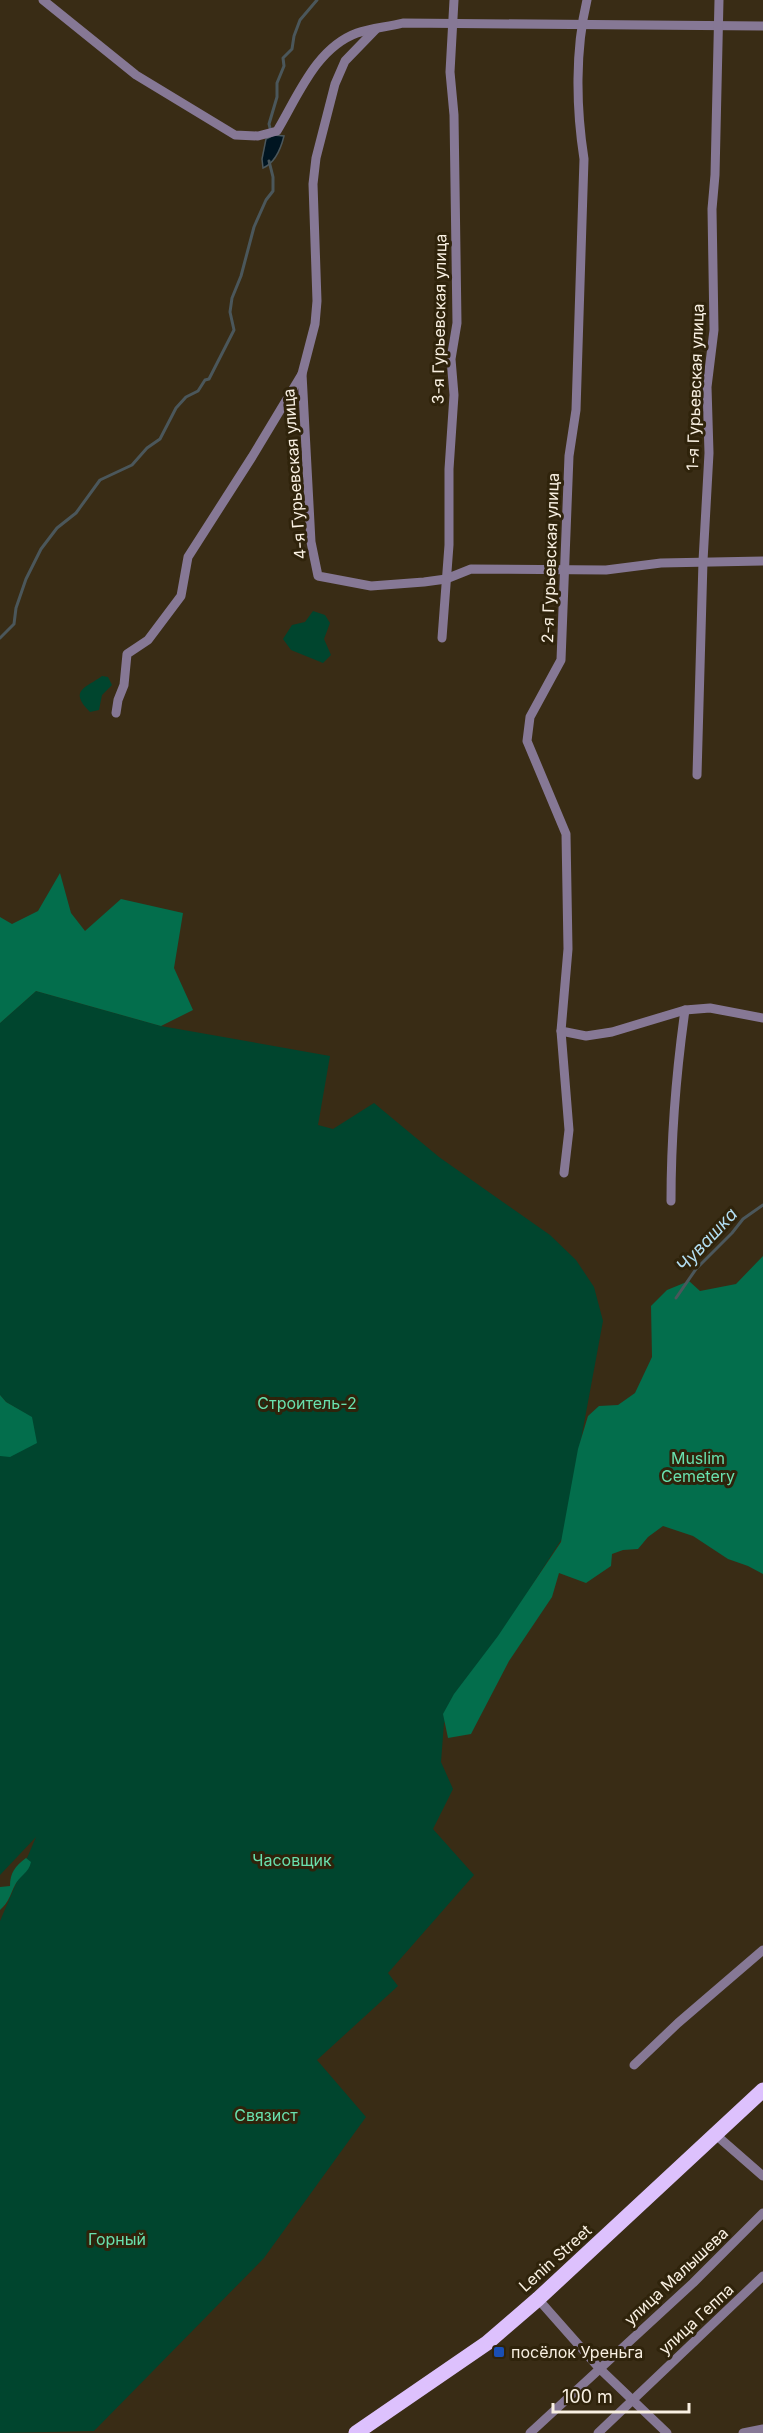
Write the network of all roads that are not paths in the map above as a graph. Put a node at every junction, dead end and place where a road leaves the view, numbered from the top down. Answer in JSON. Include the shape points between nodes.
{"nodes":[{"id":1,"x":43,"y":0,"type":"edge"},
{"id":2,"x":454,"y":0,"type":"edge"},
{"id":3,"x":587,"y":0,"type":"edge"},
{"id":4,"x":719,"y":0,"type":"edge"},
{"id":5,"x":454,"y":23,"type":"junction"},
{"id":6,"x":581,"y":24,"type":"junction"},
{"id":7,"x":719,"y":24,"type":"junction"},
{"id":8,"x":763,"y":26,"type":"edge"},
{"id":9,"x":376,"y":29,"type":"junction"},
{"id":10,"x":302,"y":374,"type":"junction"},
{"id":11,"x":703,"y":561,"type":"junction"},
{"id":12,"x":763,"y":561,"type":"edge"},
{"id":13,"x":564,"y":569,"type":"junction"},
{"id":14,"x":446,"y":579,"type":"junction"},
{"id":15,"x":442,"y":638,"type":"dead end"},
{"id":16,"x":116,"y":713,"type":"dead end"},
{"id":17,"x":697,"y":775,"type":"dead end"},
{"id":18,"x":685,"y":1010,"type":"junction"},
{"id":19,"x":763,"y":1018,"type":"edge"},
{"id":20,"x":561,"y":1031,"type":"junction"},
{"id":21,"x":564,"y":1173,"type":"dead end"},
{"id":22,"x":671,"y":1201,"type":"dead end"},
{"id":23,"x":763,"y":1950,"type":"edge"},
{"id":24,"x":634,"y":2065,"type":"dead end"},
{"id":25,"x":763,"y":2090,"type":"edge"},
{"id":26,"x":716,"y":2135,"type":"junction"},
{"id":27,"x":763,"y":2176,"type":"edge"},
{"id":28,"x":763,"y":2213,"type":"edge"},
{"id":29,"x":763,"y":2276,"type":"edge"},
{"id":30,"x":538,"y":2299,"type":"junction"},
{"id":31,"x":599,"y":2368,"type":"junction"},
{"id":32,"x":631,"y":2399,"type":"junction"},
{"id":33,"x":763,"y":2429,"type":"edge"},
{"id":34,"x":356,"y":2433,"type":"edge"},
{"id":35,"x":530,"y":2433,"type":"edge"},
{"id":36,"x":598,"y":2433,"type":"edge"},
{"id":37,"x":667,"y":2433,"type":"edge"},
{"id":38,"x":743,"y":2433,"type":"edge"}],
"edges":[{"from":1,"to":9,"type":"street","via":[[136,75],[235,135],[267,135],[277,131],[330,48],[358,33]]},
{"from":2,"to":5,"type":"street","name":"3-я Гурьевская улица"},
{"from":3,"to":6,"type":"street","name":"2-я Гурьевская улица"},
{"from":4,"to":7,"type":"street","name":"1-я Гурьевская улица"},
{"from":5,"to":6,"type":"street"},
{"from":5,"to":9,"type":"street","via":[[403,23]]},
{"from":5,"to":14,"type":"street","name":"3-я Гурьевская улица","via":[[450,72],[457,323],[451,359],[454,395]]},
{"from":6,"to":7,"type":"street"},
{"from":6,"to":13,"type":"street","name":"2-я Гурьевская улица","via":[[584,210],[576,410],[569,456]]},
{"from":7,"to":8,"type":"street"},
{"from":7,"to":11,"type":"street","name":"1-я Гурьевская улица","via":[[711,209],[714,330],[707,387],[709,453]]},
{"from":9,"to":10,"type":"street","name":"4-я Гурьевская улица","via":[[345,61],[316,158],[313,184],[317,301]]},
{"from":10,"to":14,"type":"street","name":"4-я Гурьевская улица","via":[[311,542],[318,576],[371,586]]},
{"from":10,"to":16,"type":"street","via":[[188,557],[181,596],[148,640],[128,654]]},
{"from":11,"to":12,"type":"street"},
{"from":11,"to":13,"type":"street","via":[[606,570]]},
{"from":11,"to":17,"type":"street","name":"1-я Гурьевская улица"},
{"from":13,"to":14,"type":"street","via":[[471,569]]},
{"from":13,"to":20,"type":"street","name":"2-я Гурьевская улица","via":[[561,660],[530,717],[526,741],[566,834],[568,949]]},
{"from":14,"to":15,"type":"street","name":"3-я Гурьевская улица"},
{"from":18,"to":19,"type":"street","via":[[710,1008]]},
{"from":18,"to":20,"type":"street","via":[[612,1032],[586,1036]]},
{"from":18,"to":22,"type":"street","via":[[675,1080]]},
{"from":20,"to":21,"type":"street","name":"2-я Гурьевская улица","via":[[569,1131]]},
{"from":23,"to":24,"type":"street"},
{"from":25,"to":26,"type":"main road","name":"Lenin Street"},
{"from":26,"to":27,"type":"street"},
{"from":26,"to":30,"type":"main road","name":"Lenin Street"},
{"from":28,"to":31,"type":"street","name":"улица Малышева"},
{"from":29,"to":32,"type":"street","name":"улица Геппа"},
{"from":30,"to":31,"type":"street"},
{"from":30,"to":34,"type":"main road","name":"Lenin Street","via":[[487,2343]]},
{"from":31,"to":32,"type":"street"},
{"from":31,"to":35,"type":"street","name":"улица Малышева"},
{"from":32,"to":36,"type":"street","name":"улица Геппа"},
{"from":32,"to":37,"type":"street"},
{"from":33,"to":38,"type":"street"}]}
